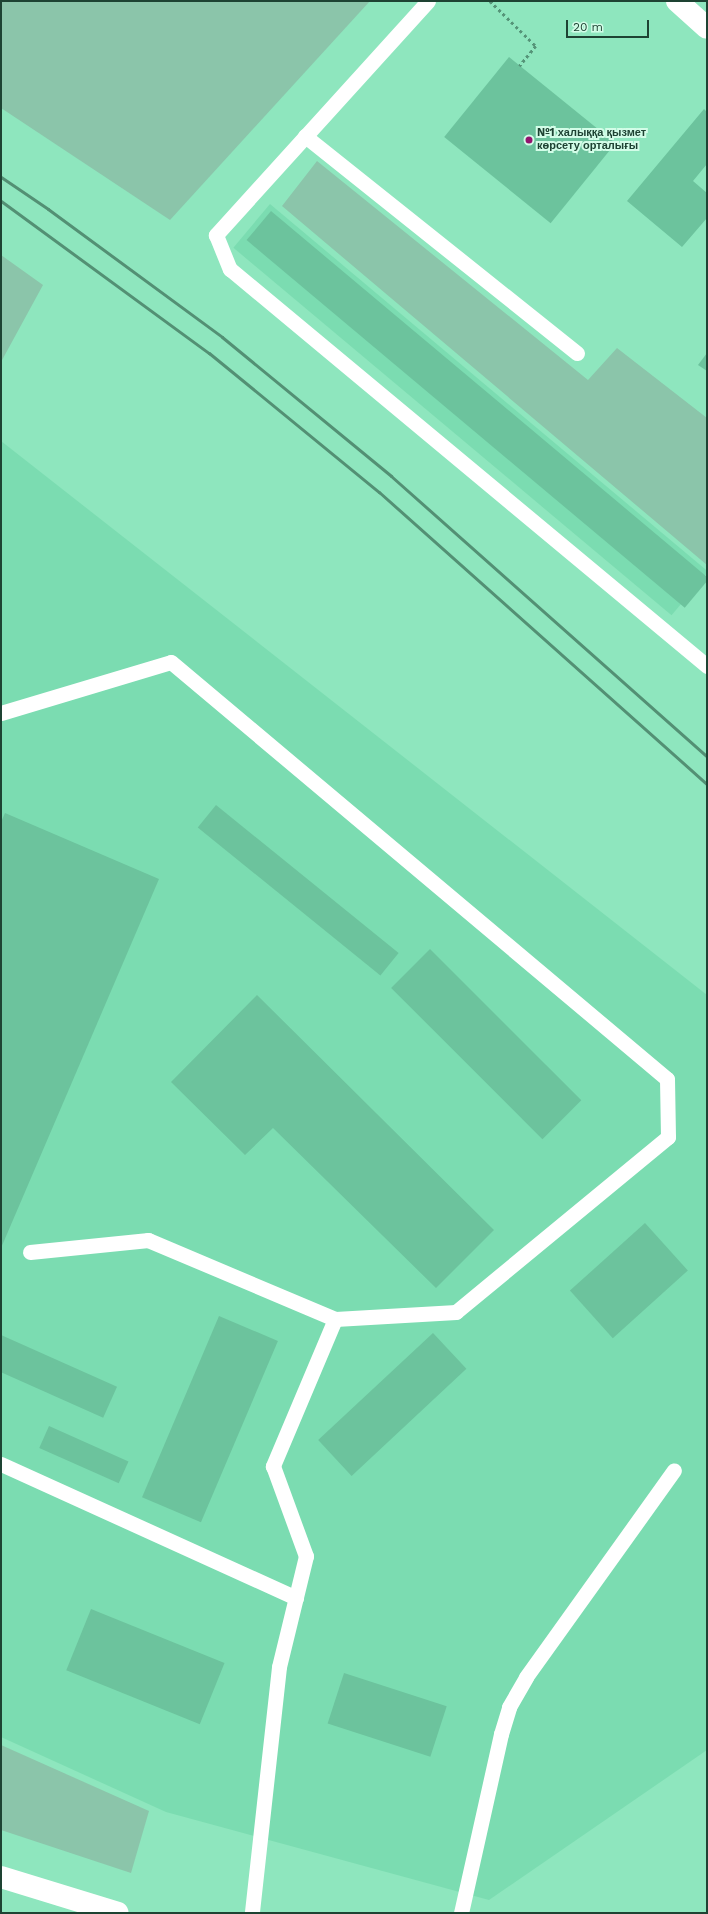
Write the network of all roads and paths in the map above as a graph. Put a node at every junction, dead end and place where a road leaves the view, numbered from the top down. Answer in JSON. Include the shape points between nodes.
{"nodes":[{"id":1,"x":428,"y":1,"type":"edge"},
{"id":2,"x":490,"y":1,"type":"edge"},
{"id":3,"x":677,"y":1,"type":"edge"},
{"id":4,"x":707,"y":28,"type":"edge"},
{"id":5,"x":520,"y":66,"type":"dead end"},
{"id":6,"x":305,"y":136,"type":"junction"},
{"id":7,"x":577,"y":353,"type":"dead end"},
{"id":8,"x":707,"y":666,"type":"edge"},
{"id":9,"x":1,"y":713,"type":"edge"},
{"id":10,"x":30,"y":1252,"type":"dead end"},
{"id":11,"x":335,"y":1319,"type":"junction"},
{"id":12,"x":1,"y":1464,"type":"edge"},
{"id":13,"x":674,"y":1470,"type":"dead end"},
{"id":14,"x":296,"y":1598,"type":"junction"},
{"id":15,"x":1,"y":1877,"type":"edge"},
{"id":16,"x":82,"y":1908,"type":"edge"},
{"id":17,"x":118,"y":1913,"type":"edge"},
{"id":18,"x":252,"y":1913,"type":"edge"},
{"id":19,"x":462,"y":1913,"type":"edge"}],
"edges":[{"from":1,"to":6,"type":"lane"},
{"from":2,"to":5,"type":"path","via":[[536,46]]},
{"from":3,"to":4,"type":"main road"},
{"from":6,"to":7,"type":"lane"},
{"from":6,"to":8,"type":"lane","via":[[216,234],[230,268]]},
{"from":9,"to":11,"type":"lane","via":[[171,662],[667,1079],[668,1137],[456,1312]]},
{"from":10,"to":11,"type":"lane","via":[[148,1240]]},
{"from":11,"to":14,"type":"lane","via":[[273,1466],[306,1556]]},
{"from":12,"to":14,"type":"lane"},
{"from":13,"to":19,"type":"lane","via":[[526,1677],[509,1707]]},
{"from":14,"to":18,"type":"lane","via":[[279,1667]]},
{"from":15,"to":16,"type":"main road"},
{"from":16,"to":17,"type":"main road"}]}
